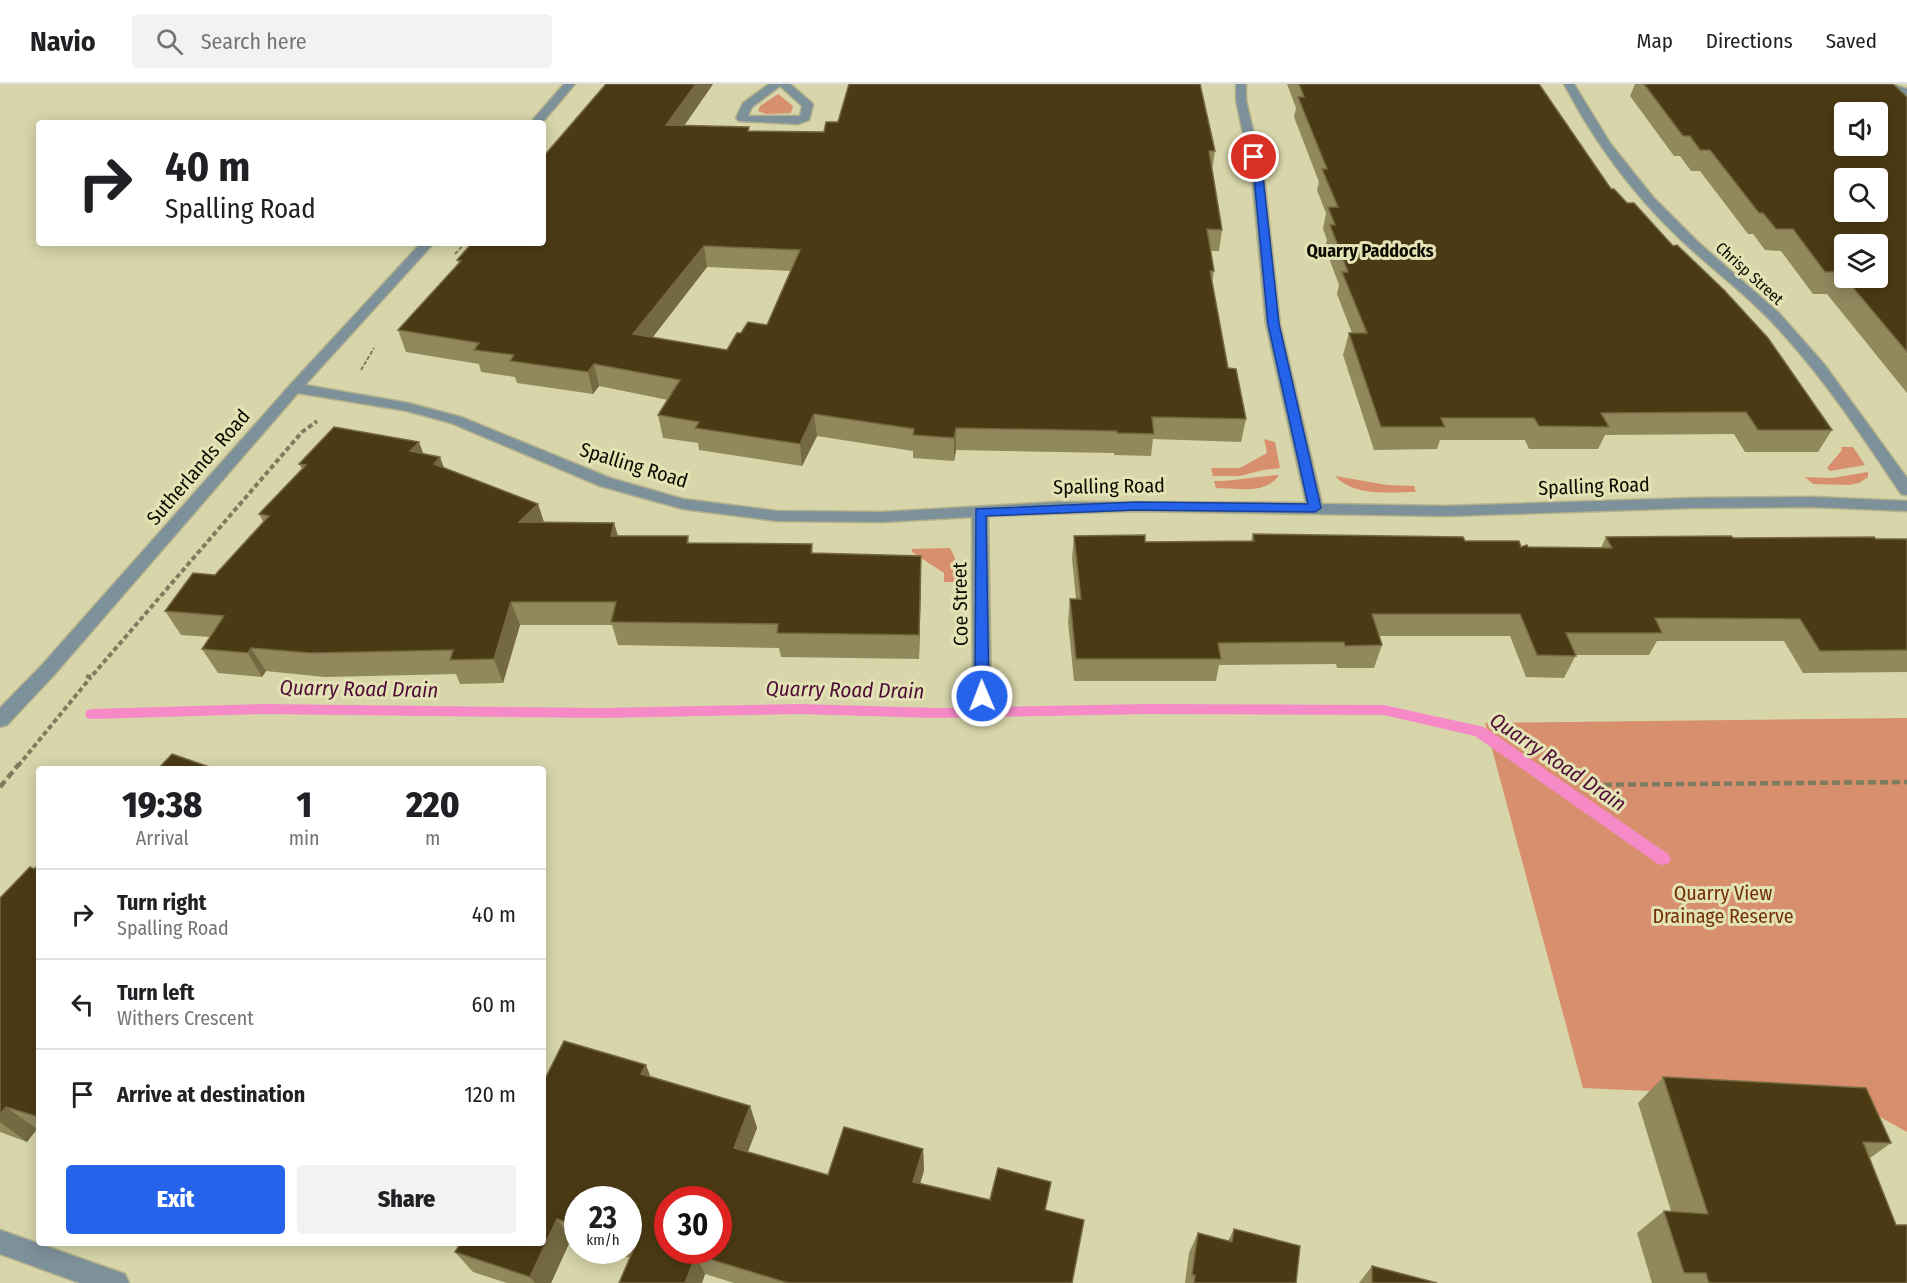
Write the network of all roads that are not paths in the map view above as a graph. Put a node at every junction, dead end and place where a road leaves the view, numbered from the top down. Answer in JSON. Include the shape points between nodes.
{"nodes":[{"id":1,"x":570,"y":84,"type":"edge"},
{"id":2,"x":776,"y":84,"type":"edge"},
{"id":3,"x":784,"y":84,"type":"edge"},
{"id":4,"x":1240,"y":84,"type":"edge"},
{"id":5,"x":1569,"y":84,"type":"edge"},
{"id":6,"x":1881,"y":84,"type":"edge"},
{"id":7,"x":1907,"y":92,"type":"edge"},
{"id":8,"x":539,"y":120,"type":"edge"},
{"id":9,"x":425,"y":246,"type":"edge"},
{"id":10,"x":295,"y":388,"type":"junction"},
{"id":11,"x":1907,"y":489,"type":"edge"},
{"id":12,"x":1907,"y":506,"type":"edge"},
{"id":13,"x":1315,"y":508,"type":"junction"},
{"id":14,"x":980,"y":512,"type":"junction"},
{"id":15,"x":982,"y":696,"type":"dead end"},
{"id":16,"x":0,"y":720,"type":"edge"},
{"id":17,"x":0,"y":1242,"type":"edge"},
{"id":18,"x":116,"y":1283,"type":"edge"}],
"edges":[{"from":1,"to":8,"type":"street"},
{"from":2,"to":3,"type":"street","via":[[747,105],[743,119],[805,118],[808,105]]},
{"from":4,"to":13,"type":"street","via":[[1258,177],[1274,324]]},
{"from":5,"to":11,"type":"street","name":"Chrisp Street","via":[[1637,185],[1681,232],[1785,328]]},
{"from":6,"to":7,"type":"street"},
{"from":9,"to":10,"type":"street","name":"Sutherlands Road"},
{"from":10,"to":14,"type":"street","name":"Spalling Road","via":[[398,405],[456,420],[605,482],[683,504],[777,516],[882,517]]},
{"from":10,"to":16,"type":"street","name":"Sutherlands Road"},
{"from":12,"to":13,"type":"street","name":"Spalling Road","via":[[1791,502],[1446,511]]},
{"from":13,"to":14,"type":"street","name":"Spalling Road","via":[[1136,506]]},
{"from":14,"to":15,"type":"street","name":"Coe Street"},
{"from":17,"to":18,"type":"street"}]}
